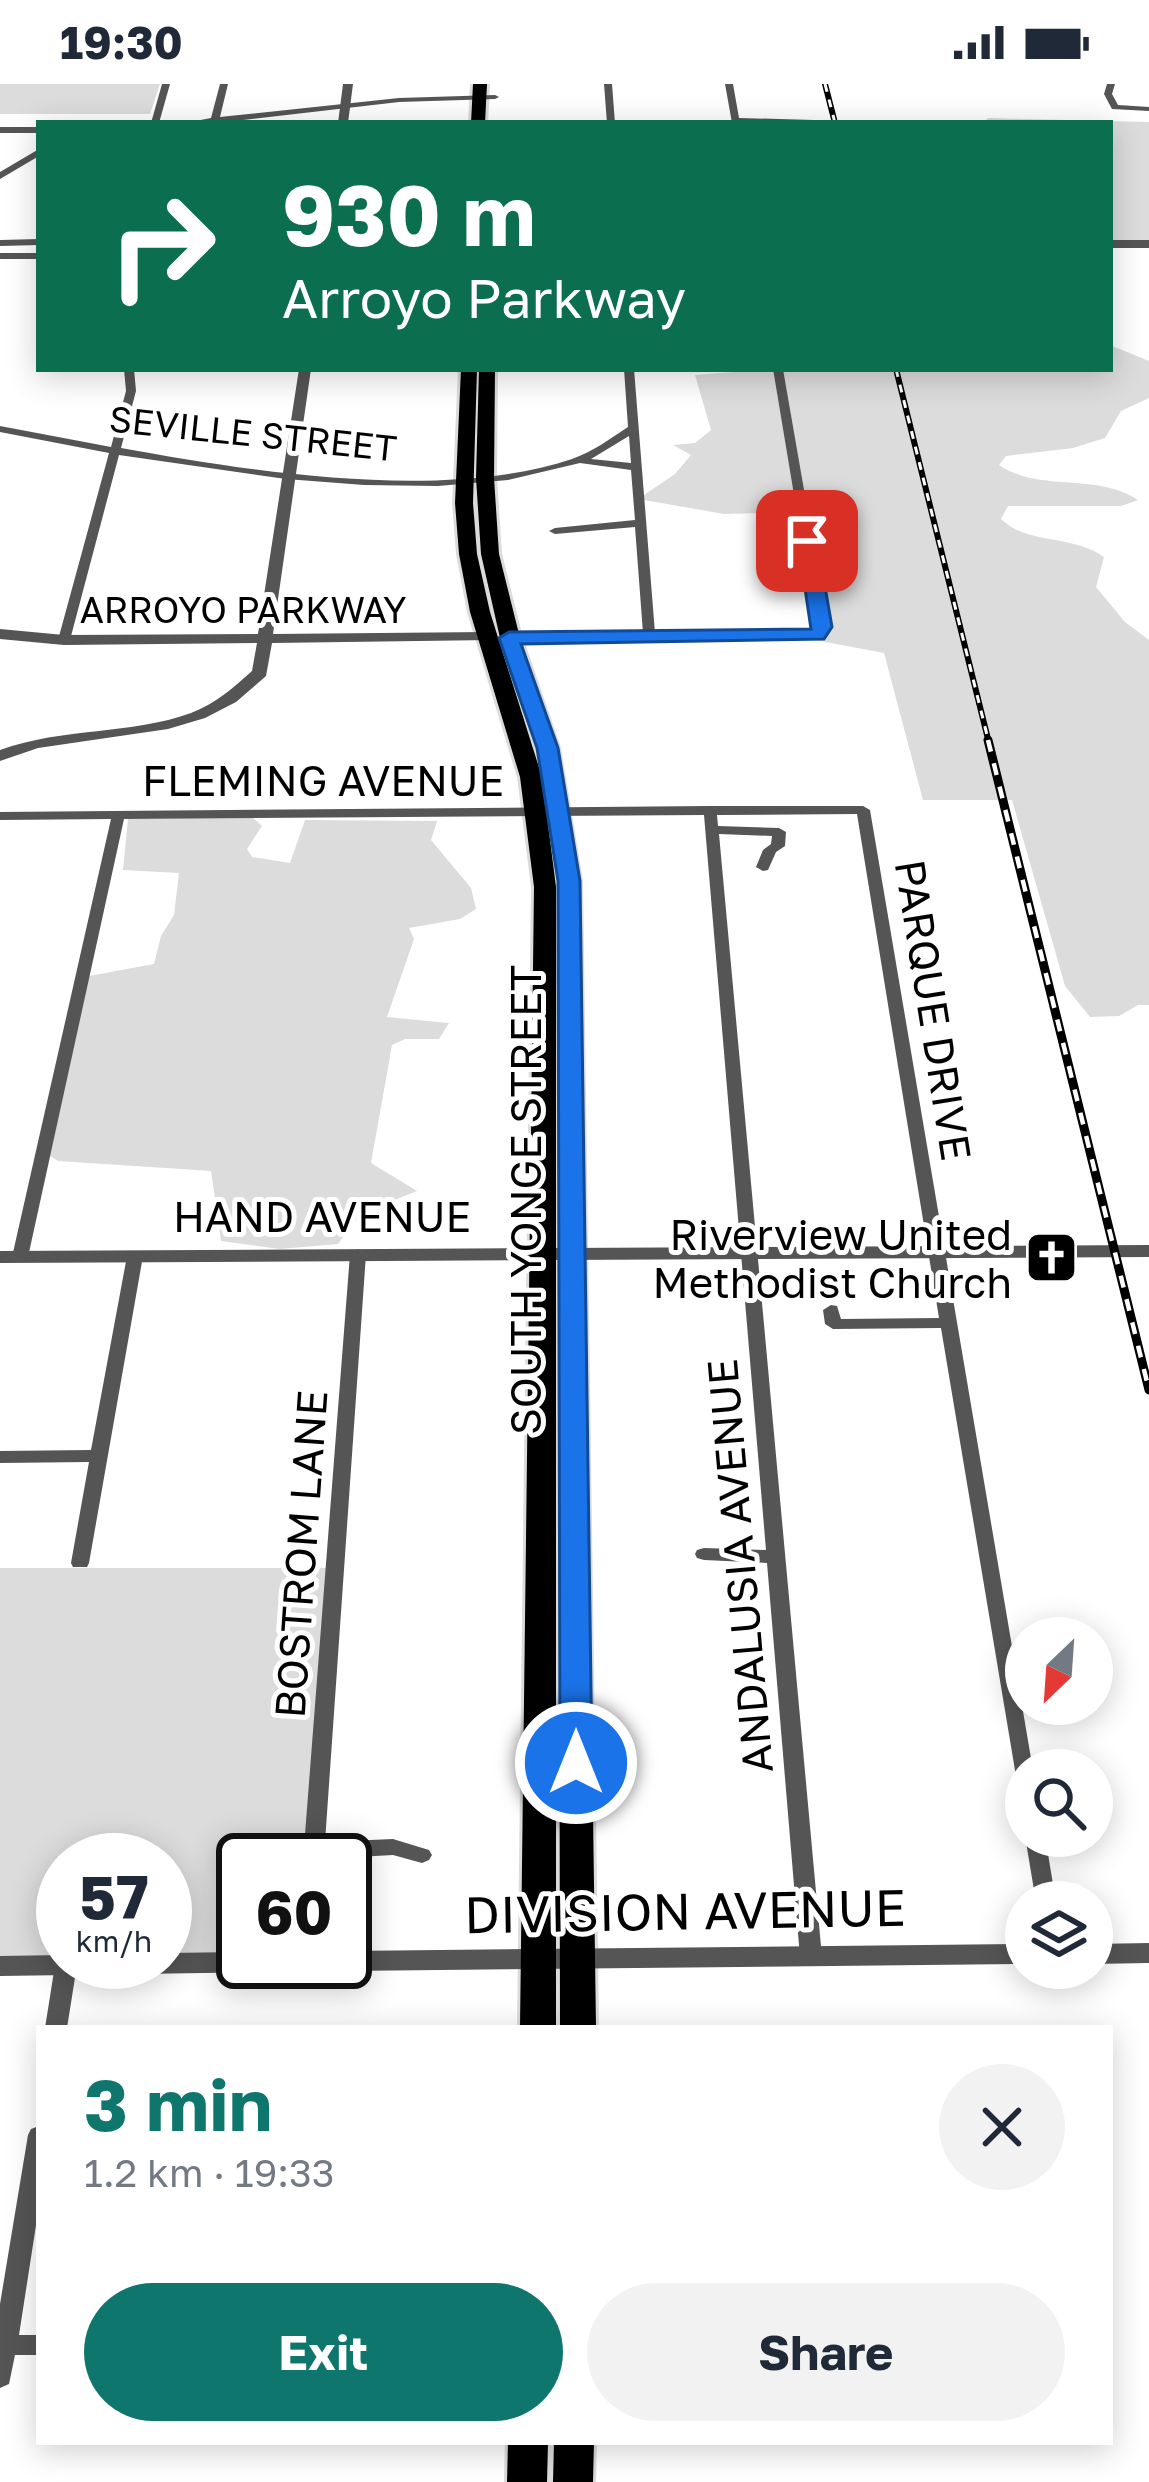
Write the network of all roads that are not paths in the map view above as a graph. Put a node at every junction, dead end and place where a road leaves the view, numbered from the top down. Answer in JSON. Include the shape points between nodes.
{"nodes":[{"id":1,"x":166,"y":84,"type":"edge"},
{"id":2,"x":224,"y":84,"type":"edge"},
{"id":3,"x":347,"y":84,"type":"edge"},
{"id":4,"x":608,"y":84,"type":"edge"},
{"id":5,"x":729,"y":84,"type":"edge"},
{"id":6,"x":1110,"y":85,"type":"edge"},
{"id":7,"x":488,"y":91,"type":"edge"},
{"id":8,"x":346,"y":105,"type":"junction"},
{"id":9,"x":1149,"y":109,"type":"edge"},
{"id":10,"x":156,"y":120,"type":"edge"},
{"id":11,"x":215,"y":120,"type":"edge"},
{"id":12,"x":230,"y":120,"type":"edge"},
{"id":13,"x":344,"y":120,"type":"edge"},
{"id":14,"x":479,"y":120,"type":"edge"},
{"id":15,"x":610,"y":120,"type":"edge"},
{"id":16,"x":736,"y":120,"type":"edge"},
{"id":17,"x":0,"y":130,"type":"edge"},
{"id":18,"x":36,"y":130,"type":"edge"},
{"id":19,"x":36,"y":154,"type":"edge"},
{"id":20,"x":0,"y":176,"type":"edge"},
{"id":21,"x":36,"y":242,"type":"edge"},
{"id":22,"x":0,"y":243,"type":"edge"},
{"id":23,"x":1113,"y":244,"type":"edge"},
{"id":24,"x":1149,"y":244,"type":"edge"},
{"id":25,"x":0,"y":256,"type":"edge"},
{"id":26,"x":36,"y":256,"type":"edge"},
{"id":27,"x":129,"y":372,"type":"edge"},
{"id":28,"x":305,"y":372,"type":"edge"},
{"id":29,"x":628,"y":372,"type":"edge"},
{"id":30,"x":779,"y":372,"type":"edge"},
{"id":31,"x":478,"y":376,"type":"edge"},
{"id":32,"x":634,"y":428,"type":"junction"},
{"id":33,"x":0,"y":432,"type":"edge"},
{"id":34,"x":116,"y":451,"type":"junction"},
{"id":35,"x":578,"y":460,"type":"junction"},
{"id":36,"x":637,"y":467,"type":"junction"},
{"id":37,"x":290,"y":475,"type":"junction"},
{"id":38,"x":474,"y":478,"type":"junction"},
{"id":39,"x":641,"y":523,"type":"junction"},
{"id":40,"x":555,"y":531,"type":"dead end"},
{"id":41,"x":0,"y":634,"type":"edge"},
{"id":42,"x":649,"y":636,"type":"junction"},
{"id":43,"x":499,"y":637,"type":"junction"},
{"id":44,"x":268,"y":638,"type":"junction"},
{"id":45,"x":64,"y":640,"type":"junction"},
{"id":46,"x":0,"y":756,"type":"edge"},
{"id":47,"x":710,"y":810,"type":"junction"},
{"id":48,"x":862,"y":810,"type":"joint"},
{"id":49,"x":549,"y":812,"type":"junction"},
{"id":50,"x":119,"y":814,"type":"junction"},
{"id":51,"x":0,"y":816,"type":"edge"},
{"id":52,"x":712,"y":830,"type":"junction"},
{"id":53,"x":763,"y":867,"type":"dead end"},
{"id":54,"x":544,"y":1007,"type":"junction"},
{"id":55,"x":572,"y":1063,"type":"junction"},
{"id":56,"x":1149,"y":1251,"type":"edge"},
{"id":57,"x":746,"y":1253,"type":"junction"},
{"id":58,"x":934,"y":1253,"type":"junction"},
{"id":59,"x":358,"y":1254,"type":"junction"},
{"id":60,"x":543,"y":1254,"type":"junction"},
{"id":61,"x":573,"y":1254,"type":"junction"},
{"id":62,"x":135,"y":1256,"type":"junction"},
{"id":63,"x":10,"y":1257,"type":"edge"},
{"id":64,"x":831,"y":1310,"type":"dead end"},
{"id":65,"x":945,"y":1323,"type":"junction"},
{"id":66,"x":97,"y":1456,"type":"junction"},
{"id":67,"x":0,"y":1457,"type":"edge"},
{"id":68,"x":542,"y":1538,"type":"junction"},
{"id":69,"x":704,"y":1554,"type":"dead end"},
{"id":70,"x":774,"y":1557,"type":"junction"},
{"id":71,"x":80,"y":1562,"type":"dead end"},
{"id":72,"x":575,"y":1567,"type":"junction"},
{"id":73,"x":1019,"y":1749,"type":"edge"},
{"id":74,"x":315,"y":1833,"type":"edge"},
{"id":75,"x":372,"y":1849,"type":"edge"},
{"id":76,"x":422,"y":1855,"type":"dead end"},
{"id":77,"x":1149,"y":1953,"type":"edge"},
{"id":78,"x":1005,"y":1954,"type":"edge"},
{"id":79,"x":1113,"y":1954,"type":"edge"},
{"id":80,"x":811,"y":1957,"type":"junction"},
{"id":81,"x":540,"y":1959,"type":"junction"},
{"id":82,"x":577,"y":1959,"type":"junction"},
{"id":83,"x":372,"y":1961,"type":"edge"},
{"id":84,"x":36,"y":1965,"type":"edge"},
{"id":85,"x":0,"y":1966,"type":"edge"},
{"id":86,"x":62,"y":1989,"type":"edge"},
{"id":87,"x":56,"y":2025,"type":"edge"},
{"id":88,"x":538,"y":2025,"type":"edge"},
{"id":89,"x":578,"y":2025,"type":"edge"},
{"id":90,"x":36,"y":2157,"type":"edge"},
{"id":91,"x":3,"y":2345,"type":"edge"},
{"id":92,"x":36,"y":2345,"type":"edge"},
{"id":93,"x":0,"y":2377,"type":"edge"},
{"id":94,"x":528,"y":2445,"type":"edge"},
{"id":95,"x":574,"y":2445,"type":"edge"},
{"id":96,"x":527,"y":2482,"type":"edge"},
{"id":97,"x":573,"y":2482,"type":"edge"}],
"edges":[{"from":1,"to":10,"type":"street"},
{"from":2,"to":11,"type":"street"},
{"from":3,"to":8,"type":"street"},
{"from":4,"to":15,"type":"street"},
{"from":5,"to":16,"type":"street"},
{"from":6,"to":9,"type":"street","via":[[1115,107]]},
{"from":7,"to":8,"type":"street","via":[[433,104]]},
{"from":7,"to":14,"type":"main road"},
{"from":8,"to":12,"type":"street"},
{"from":8,"to":13,"type":"street"},
{"from":17,"to":18,"type":"street"},
{"from":19,"to":20,"type":"street"},
{"from":21,"to":22,"type":"street"},
{"from":23,"to":24,"type":"street"},
{"from":25,"to":26,"type":"street"},
{"from":27,"to":34,"type":"street"},
{"from":28,"to":37,"type":"street"},
{"from":29,"to":32,"type":"street"},
{"from":30,"to":42,"type":"street","name":"ARROYO PARKWAY","via":[[822,627],[817,634]]},
{"from":31,"to":38,"type":"main road","name":"SOUTH YONGE STREET"},
{"from":32,"to":35,"type":"street","name":"SEVILLE STREET"},
{"from":32,"to":36,"type":"street"},
{"from":33,"to":34,"type":"street","name":"SEVILLE STREET"},
{"from":34,"to":37,"type":"street","name":"SEVILLE STREET"},
{"from":34,"to":45,"type":"street"},
{"from":35,"to":36,"type":"street"},
{"from":35,"to":38,"type":"street","name":"SEVILLE STREET"},
{"from":36,"to":39,"type":"street"},
{"from":37,"to":38,"type":"street","name":"SEVILLE STREET"},
{"from":37,"to":44,"type":"street"},
{"from":38,"to":43,"type":"main road","name":"SOUTH YONGE STREET"},
{"from":38,"to":43,"type":"main road","name":"SOUTH YONGE STREET","via":[[469,554]]},
{"from":39,"to":40,"type":"street"},
{"from":39,"to":42,"type":"street"},
{"from":41,"to":45,"type":"street","name":"ARROYO PARKWAY"},
{"from":42,"to":43,"type":"street","name":"ARROYO PARKWAY"},
{"from":43,"to":44,"type":"street","name":"ARROYO PARKWAY"},
{"from":43,"to":49,"type":"main road","name":"SOUTH YONGE STREET"},
{"from":44,"to":45,"type":"street","name":"ARROYO PARKWAY"},
{"from":44,"to":46,"type":"street","via":[[260,673],[243,692],[195,719]]},
{"from":47,"to":48,"type":"street","name":"FLEMING AVENUE"},
{"from":47,"to":49,"type":"street","name":"FLEMING AVENUE"},
{"from":47,"to":52,"type":"street","name":"ANDALUSIA AVENUE"},
{"from":48,"to":58,"type":"street","name":"PARQUE DRIVE"},
{"from":49,"to":50,"type":"street","name":"FLEMING AVENUE"},
{"from":49,"to":54,"type":"main road","name":"SOUTH YONGE STREET"},
{"from":49,"to":55,"type":"main road","name":"SOUTH YONGE STREET","via":[[571,920]]},
{"from":50,"to":51,"type":"street","name":"FLEMING AVENUE"},
{"from":50,"to":63,"type":"street"},
{"from":52,"to":53,"type":"street","via":[[779,832]]},
{"from":52,"to":57,"type":"street","name":"ANDALUSIA AVENUE"},
{"from":54,"to":55,"type":"main road","via":[[560,1013]]},
{"from":54,"to":60,"type":"main road","name":"SOUTH YONGE STREET"},
{"from":55,"to":61,"type":"main road","name":"SOUTH YONGE STREET"},
{"from":56,"to":58,"type":"street","name":"HAND AVENUE"},
{"from":57,"to":58,"type":"street","name":"HAND AVENUE"},
{"from":57,"to":61,"type":"street","name":"HAND AVENUE"},
{"from":57,"to":70,"type":"street","name":"ANDALUSIA AVENUE"},
{"from":58,"to":65,"type":"street","name":"PARQUE DRIVE"},
{"from":59,"to":60,"type":"street","name":"HAND AVENUE"},
{"from":59,"to":62,"type":"street","name":"HAND AVENUE"},
{"from":59,"to":74,"type":"street","name":"BOSTROM LANE"},
{"from":60,"to":61,"type":"street","name":"HAND AVENUE"},
{"from":60,"to":68,"type":"main road","name":"SOUTH YONGE STREET"},
{"from":61,"to":72,"type":"main road","name":"SOUTH YONGE STREET"},
{"from":62,"to":63,"type":"street","name":"HAND AVENUE"},
{"from":62,"to":66,"type":"street"},
{"from":64,"to":65,"type":"street","via":[[832,1324]]},
{"from":65,"to":73,"type":"street","name":"PARQUE DRIVE"},
{"from":66,"to":67,"type":"street"},
{"from":66,"to":71,"type":"street"},
{"from":68,"to":72,"type":"main road"},
{"from":68,"to":81,"type":"main road","name":"SOUTH YONGE STREET"},
{"from":69,"to":70,"type":"street"},
{"from":70,"to":80,"type":"street","name":"ANDALUSIA AVENUE"},
{"from":72,"to":82,"type":"main road","name":"SOUTH YONGE STREET"},
{"from":75,"to":76,"type":"street"},
{"from":77,"to":79,"type":"street"},
{"from":78,"to":80,"type":"street","name":"DIVISION AVENUE"},
{"from":80,"to":82,"type":"street","name":"DIVISION AVENUE"},
{"from":81,"to":82,"type":"street","name":"DIVISION AVENUE"},
{"from":81,"to":83,"type":"street","name":"DIVISION AVENUE"},
{"from":81,"to":88,"type":"main road","name":"SOUTH YONGE STREET"},
{"from":82,"to":89,"type":"main road","name":"SOUTH YONGE STREET"},
{"from":84,"to":85,"type":"street"},
{"from":86,"to":87,"type":"street"},
{"from":90,"to":91,"type":"street"},
{"from":91,"to":92,"type":"street"},
{"from":91,"to":93,"type":"street"},
{"from":94,"to":96,"type":"main road"},
{"from":95,"to":97,"type":"main road"}]}
